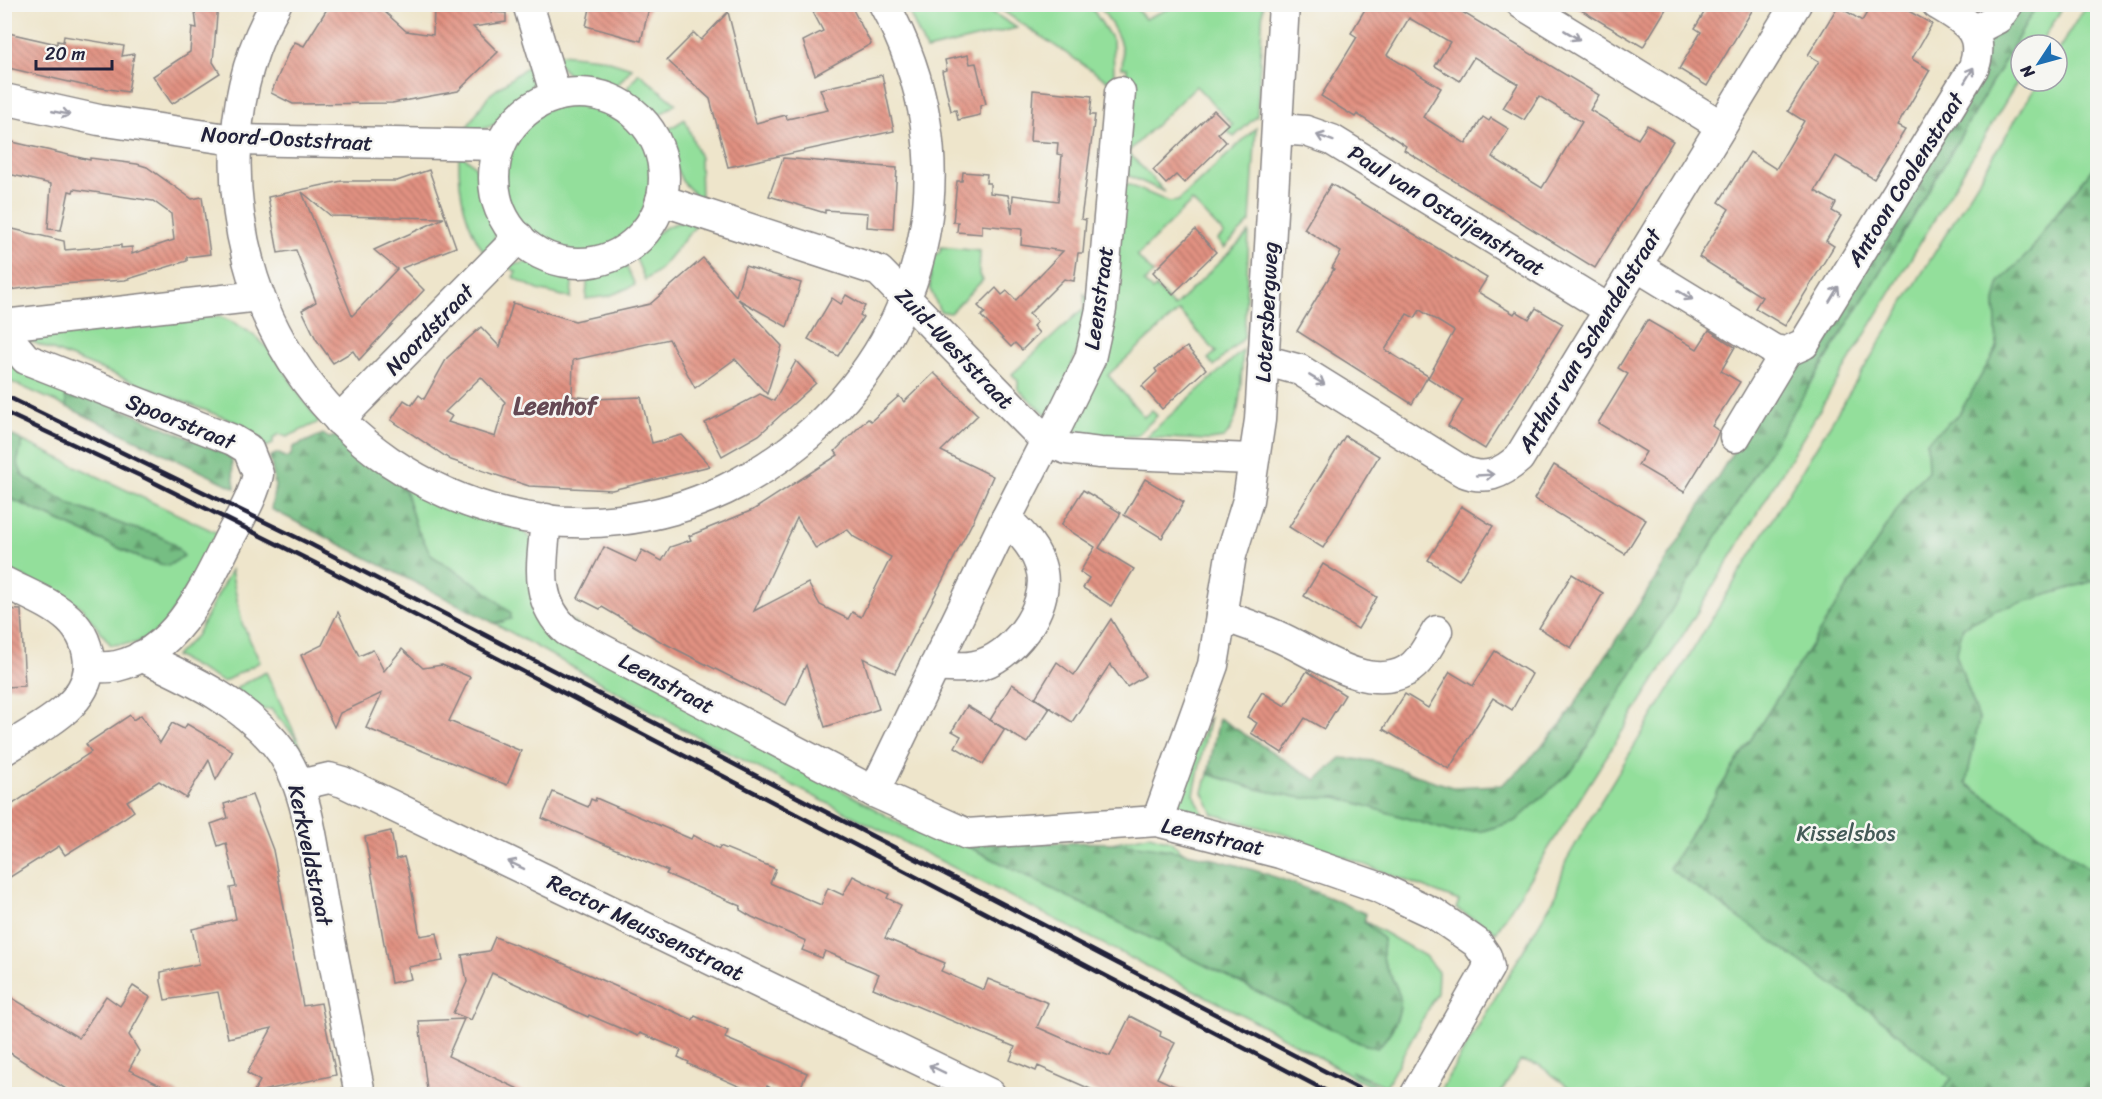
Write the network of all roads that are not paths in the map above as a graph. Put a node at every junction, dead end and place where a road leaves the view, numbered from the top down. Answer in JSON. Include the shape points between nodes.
{"nodes":[{"id":1,"x":276,"y":4,"type":"edge"},
{"id":2,"x":528,"y":4,"type":"edge"},
{"id":3,"x":884,"y":4,"type":"edge"},
{"id":4,"x":1284,"y":4,"type":"edge"},
{"id":5,"x":1521,"y":4,"type":"edge"},
{"id":6,"x":1796,"y":4,"type":"edge"},
{"id":7,"x":1937,"y":4,"type":"edge"},
{"id":8,"x":2008,"y":4,"type":"edge"},
{"id":9,"x":1973,"y":31,"type":"junction"},
{"id":10,"x":1120,"y":92,"type":"dead end"},
{"id":11,"x":556,"y":96,"type":"junction"},
{"id":12,"x":4,"y":99,"type":"edge"},
{"id":13,"x":1720,"y":125,"type":"junction"},
{"id":14,"x":1278,"y":129,"type":"junction"},
{"id":15,"x":234,"y":140,"type":"junction"},
{"id":16,"x":500,"y":145,"type":"junction"},
{"id":17,"x":661,"y":200,"type":"junction"},
{"id":18,"x":519,"y":237,"type":"junction"},
{"id":19,"x":1635,"y":265,"type":"junction"},
{"id":20,"x":259,"y":296,"type":"junction"},
{"id":21,"x":906,"y":298,"type":"junction"},
{"id":22,"x":1608,"y":309,"type":"junction"},
{"id":23,"x":5,"y":325,"type":"edge"},
{"id":24,"x":1786,"y":352,"type":"junction"},
{"id":25,"x":1263,"y":360,"type":"junction"},
{"id":26,"x":339,"y":420,"type":"junction"},
{"id":27,"x":1735,"y":437,"type":"dead end"},
{"id":28,"x":1046,"y":441,"type":"junction"},
{"id":29,"x":1252,"y":459,"type":"junction"},
{"id":30,"x":546,"y":519,"type":"junction"},
{"id":31,"x":1006,"y":519,"type":"junction"},
{"id":32,"x":4,"y":582,"type":"edge"},
{"id":33,"x":1221,"y":615,"type":"junction"},
{"id":34,"x":1437,"y":632,"type":"dead end"},
{"id":35,"x":141,"y":656,"type":"junction"},
{"id":36,"x":89,"y":667,"type":"junction"},
{"id":37,"x":934,"y":667,"type":"junction"},
{"id":38,"x":4,"y":750,"type":"edge"},
{"id":39,"x":299,"y":785,"type":"junction"},
{"id":40,"x":874,"y":792,"type":"junction"},
{"id":41,"x":1157,"y":821,"type":"junction"},
{"id":42,"x":360,"y":1095,"type":"edge"},
{"id":43,"x":990,"y":1095,"type":"edge"},
{"id":44,"x":1416,"y":1095,"type":"edge"}],
"edges":[{"from":1,"to":15,"type":"street","via":[[243,94]]},
{"from":2,"to":11,"type":"street"},
{"from":3,"to":21,"type":"street","via":[[906,49],[927,139],[924,231]]},
{"from":4,"to":14,"type":"street","name":"Lotersbergweg"},
{"from":5,"to":13,"type":"street","one_way":true},
{"from":6,"to":13,"type":"street","name":"Arthur van Schendelstraat"},
{"from":7,"to":9,"type":"street"},
{"from":8,"to":9,"type":"street","via":[[1998,18]]},
{"from":24,"to":9,"type":"street","name":"Antoon Coolenstraat","one_way":true,"via":[[1804,344],[1974,67],[1978,48]]},
{"from":10,"to":28,"type":"street","name":"Leenstraat","via":[[1095,339],[1082,376]]},
{"from":11,"to":16,"type":"street","via":[[532,107],[513,124]]},
{"from":11,"to":17,"type":"street","via":[[600,96],[638,117],[661,156]]},
{"from":12,"to":15,"type":"street","name":"Noord-Ooststraat","one_way":true,"via":[[99,120]]},
{"from":13,"to":19,"type":"street","name":"Arthur van Schendelstraat"},
{"from":22,"to":14,"type":"street","name":"Paul van Ostaijenstraat","one_way":true,"via":[[1332,140],[1306,131]]},
{"from":14,"to":25,"type":"street","name":"Lotersbergweg"},
{"from":15,"to":16,"type":"street","name":"Noord-Ooststraat"},
{"from":15,"to":20,"type":"street","via":[[239,219]]},
{"from":16,"to":18,"type":"street","via":[[494,187],[499,208]]},
{"from":17,"to":18,"type":"street","via":[[638,240],[597,262],[550,258]]},
{"from":17,"to":21,"type":"street","name":"Zuid-Weststraat","via":[[870,267],[886,276]]},
{"from":18,"to":26,"type":"street","name":"Noordstraat"},
{"from":19,"to":22,"type":"street","name":"Arthur van Schendelstraat"},
{"from":19,"to":24,"type":"street","one_way":true,"via":[[1774,350]]},
{"from":20,"to":23,"type":"street","name":"Spoorstraat"},
{"from":20,"to":26,"type":"street","via":[[301,375]]},
{"from":21,"to":28,"type":"street","name":"Zuid-Weststraat"},
{"from":21,"to":30,"type":"street","via":[[881,350],[843,404],[811,435],[767,468],[709,497],[656,513],[612,519]]},
{"from":25,"to":22,"type":"street","name":"Arthur van Schendelstraat","one_way":true,"via":[[1300,369],[1455,467],[1489,477],[1506,470],[1519,458]]},
{"from":23,"to":35,"type":"street","name":"Spoorstraat","via":[[14,346],[34,363],[233,440],[248,449],[258,467],[257,481],[193,608],[171,635]]},
{"from":24,"to":27,"type":"street","name":"Antoon Coolenstraat"},
{"from":25,"to":29,"type":"street","name":"Lotersbergweg","via":[[1260,420]]},
{"from":26,"to":30,"type":"street","via":[[379,454],[423,481],[495,509]]},
{"from":28,"to":29,"type":"street","name":"Zuid-Weststraat","via":[[1067,449],[1100,453]]},
{"from":28,"to":31,"type":"street","name":"Leenstraat"},
{"from":29,"to":33,"type":"street","name":"Lotersbergweg","via":[[1248,500],[1232,555]]},
{"from":30,"to":40,"type":"street","name":"Leenstraat","via":[[541,585],[545,603],[567,631]]},
{"from":31,"to":37,"type":"street","name":"Leenstraat"},
{"from":31,"to":37,"type":"street","via":[[1034,551],[1042,573],[1040,597],[1031,621],[996,658],[975,666]]},
{"from":32,"to":36,"type":"street","via":[[63,613],[78,627],[87,640]]},
{"from":33,"to":34,"type":"street","via":[[1278,636],[1345,670],[1376,677],[1404,672],[1418,662]]},
{"from":33,"to":41,"type":"street","name":"Lotersbergweg","via":[[1213,665]]},
{"from":35,"to":36,"type":"street","name":"Spoorstraat","via":[[117,666]]},
{"from":35,"to":39,"type":"street","name":"Kerkveldstraat","via":[[197,682],[245,711],[275,743]]},
{"from":36,"to":38,"type":"street","via":[[88,681],[74,703]]},
{"from":37,"to":40,"type":"street","name":"Leenstraat"},
{"from":39,"to":42,"type":"street","name":"Kerkveldstraat"},
{"from":43,"to":39,"type":"street","name":"Rector Meussenstraat","one_way":true,"via":[[343,782],[329,778]]},
{"from":40,"to":41,"type":"street","name":"Leenstraat","via":[[967,834]]},
{"from":41,"to":44,"type":"street","name":"Leenstraat","via":[[1280,853],[1378,887],[1435,914],[1477,943],[1489,967]]}]}
